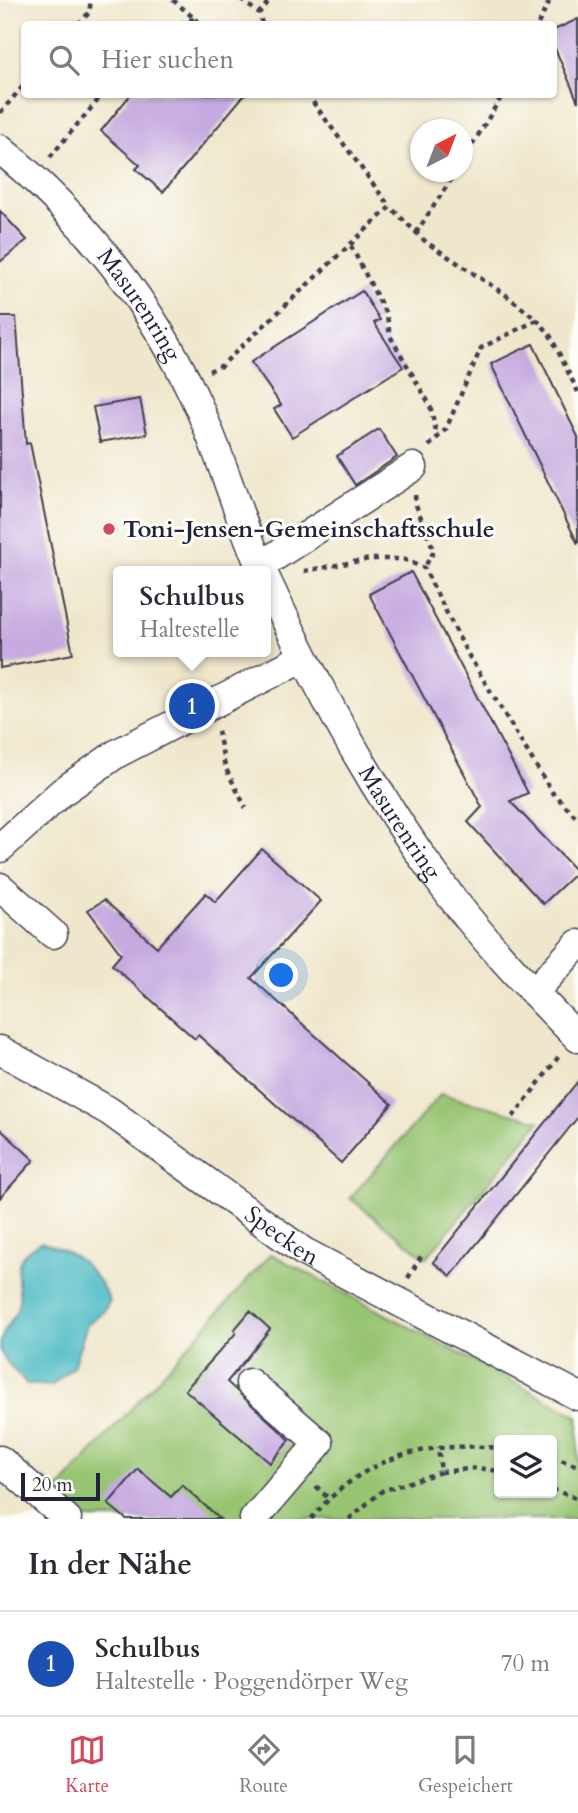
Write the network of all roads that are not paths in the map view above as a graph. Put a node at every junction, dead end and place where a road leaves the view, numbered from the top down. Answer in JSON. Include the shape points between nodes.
{"nodes":[{"id":1,"x":0,"y":149,"type":"edge"},
{"id":2,"x":413,"y":467,"type":"road end"},
{"id":3,"x":267,"y":566,"type":"edge"},
{"id":4,"x":271,"y":571,"type":"edge"},
{"id":5,"x":271,"y":575,"type":"edge"},
{"id":6,"x":302,"y":658,"type":"junction"},
{"id":7,"x":0,"y":848,"type":"edge"},
{"id":8,"x":0,"y":887,"type":"edge"},
{"id":9,"x":53,"y":934,"type":"dead end"},
{"id":10,"x":578,"y":944,"type":"edge"},
{"id":11,"x":534,"y":992,"type":"junction"},
{"id":12,"x":576,"y":1036,"type":"edge"},
{"id":13,"x":0,"y":1050,"type":"edge"},
{"id":14,"x":250,"y":1383,"type":"dead end"},
{"id":15,"x":578,"y":1396,"type":"edge"},
{"id":16,"x":0,"y":1460,"type":"edge"},
{"id":17,"x":66,"y":1519,"type":"edge"},
{"id":18,"x":254,"y":1519,"type":"edge"}],
"edges":[{"from":1,"to":3,"type":"street","name":"Masurenring","via":[[79,224],[165,340]]},
{"from":2,"to":4,"type":"street"},
{"from":5,"to":6,"type":"street","name":"Masurenring"},
{"from":6,"to":7,"type":"street","via":[[116,754],[62,792]]},
{"from":6,"to":11,"type":"street","name":"Masurenring","via":[[437,878],[491,947]]},
{"from":8,"to":9,"type":"street"},
{"from":10,"to":11,"type":"street"},
{"from":11,"to":12,"type":"street","name":"Masurenring"},
{"from":13,"to":15,"type":"street","name":"Specken","via":[[109,1111],[304,1252]]},
{"from":14,"to":18,"type":"street","via":[[319,1443]]},
{"from":16,"to":17,"type":"street"}]}
